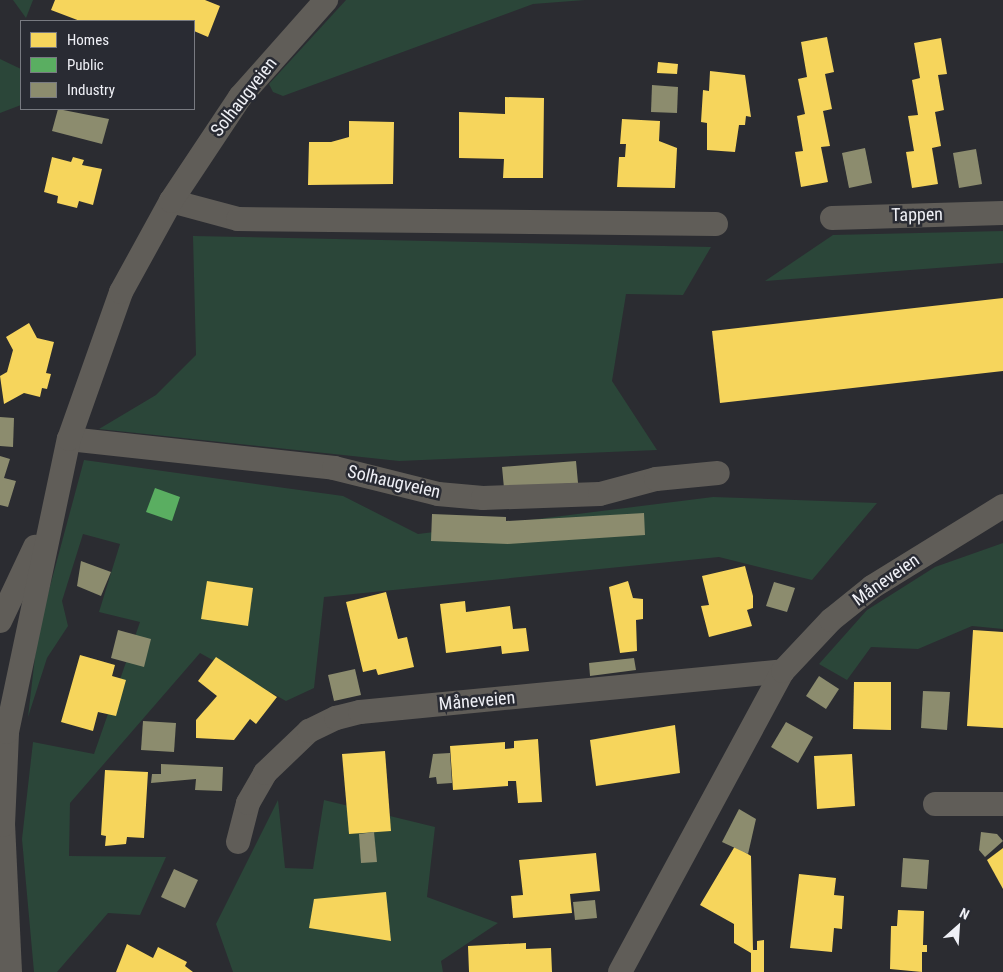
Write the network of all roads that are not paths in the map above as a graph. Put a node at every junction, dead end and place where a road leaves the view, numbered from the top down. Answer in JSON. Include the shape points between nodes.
{"nodes":[{"id":1,"x":326,"y":0,"type":"edge"},
{"id":2,"x":171,"y":201,"type":"junction"},
{"id":3,"x":1003,"y":213,"type":"edge"},
{"id":4,"x":832,"y":218,"type":"dead end"},
{"id":5,"x":716,"y":224,"type":"dead end"},
{"id":6,"x":69,"y":439,"type":"junction"},
{"id":7,"x":718,"y":472,"type":"dead end"},
{"id":8,"x":53,"y":506,"type":"junction"},
{"id":9,"x":1003,"y":506,"type":"edge"},
{"id":10,"x":0,"y":621,"type":"edge"},
{"id":11,"x":783,"y":671,"type":"junction"},
{"id":12,"x":935,"y":804,"type":"dead end"},
{"id":13,"x":1003,"y":804,"type":"edge"},
{"id":14,"x":238,"y":842,"type":"dead end"},
{"id":15,"x":10,"y":972,"type":"edge"},
{"id":16,"x":620,"y":972,"type":"edge"}],
"edges":[{"from":1,"to":2,"type":"street","name":"Solhaugveien","via":[[240,97]]},
{"from":2,"to":5,"type":"street","via":[[238,219]]},
{"from":2,"to":6,"type":"street","name":"Solhaugveien","via":[[121,292]]},
{"from":3,"to":4,"type":"street","name":"Tappen"},
{"from":6,"to":7,"type":"street","name":"Solhaugveien","via":[[334,468],[438,494],[483,498],[600,494],[656,479]]},
{"from":6,"to":8,"type":"street","name":"Solhaugveien"},
{"from":8,"to":10,"type":"street"},
{"from":8,"to":15,"type":"street","name":"Solhaugveien","via":[[6,732],[3,826]]},
{"from":9,"to":11,"type":"street","name":"Måneveien","via":[[872,588],[831,620]]},
{"from":11,"to":14,"type":"street","name":"Måneveien","via":[[360,712],[336,718],[310,731],[266,773],[248,803]]},
{"from":11,"to":16,"type":"street","name":"Måneveien"},
{"from":12,"to":13,"type":"street"}]}
